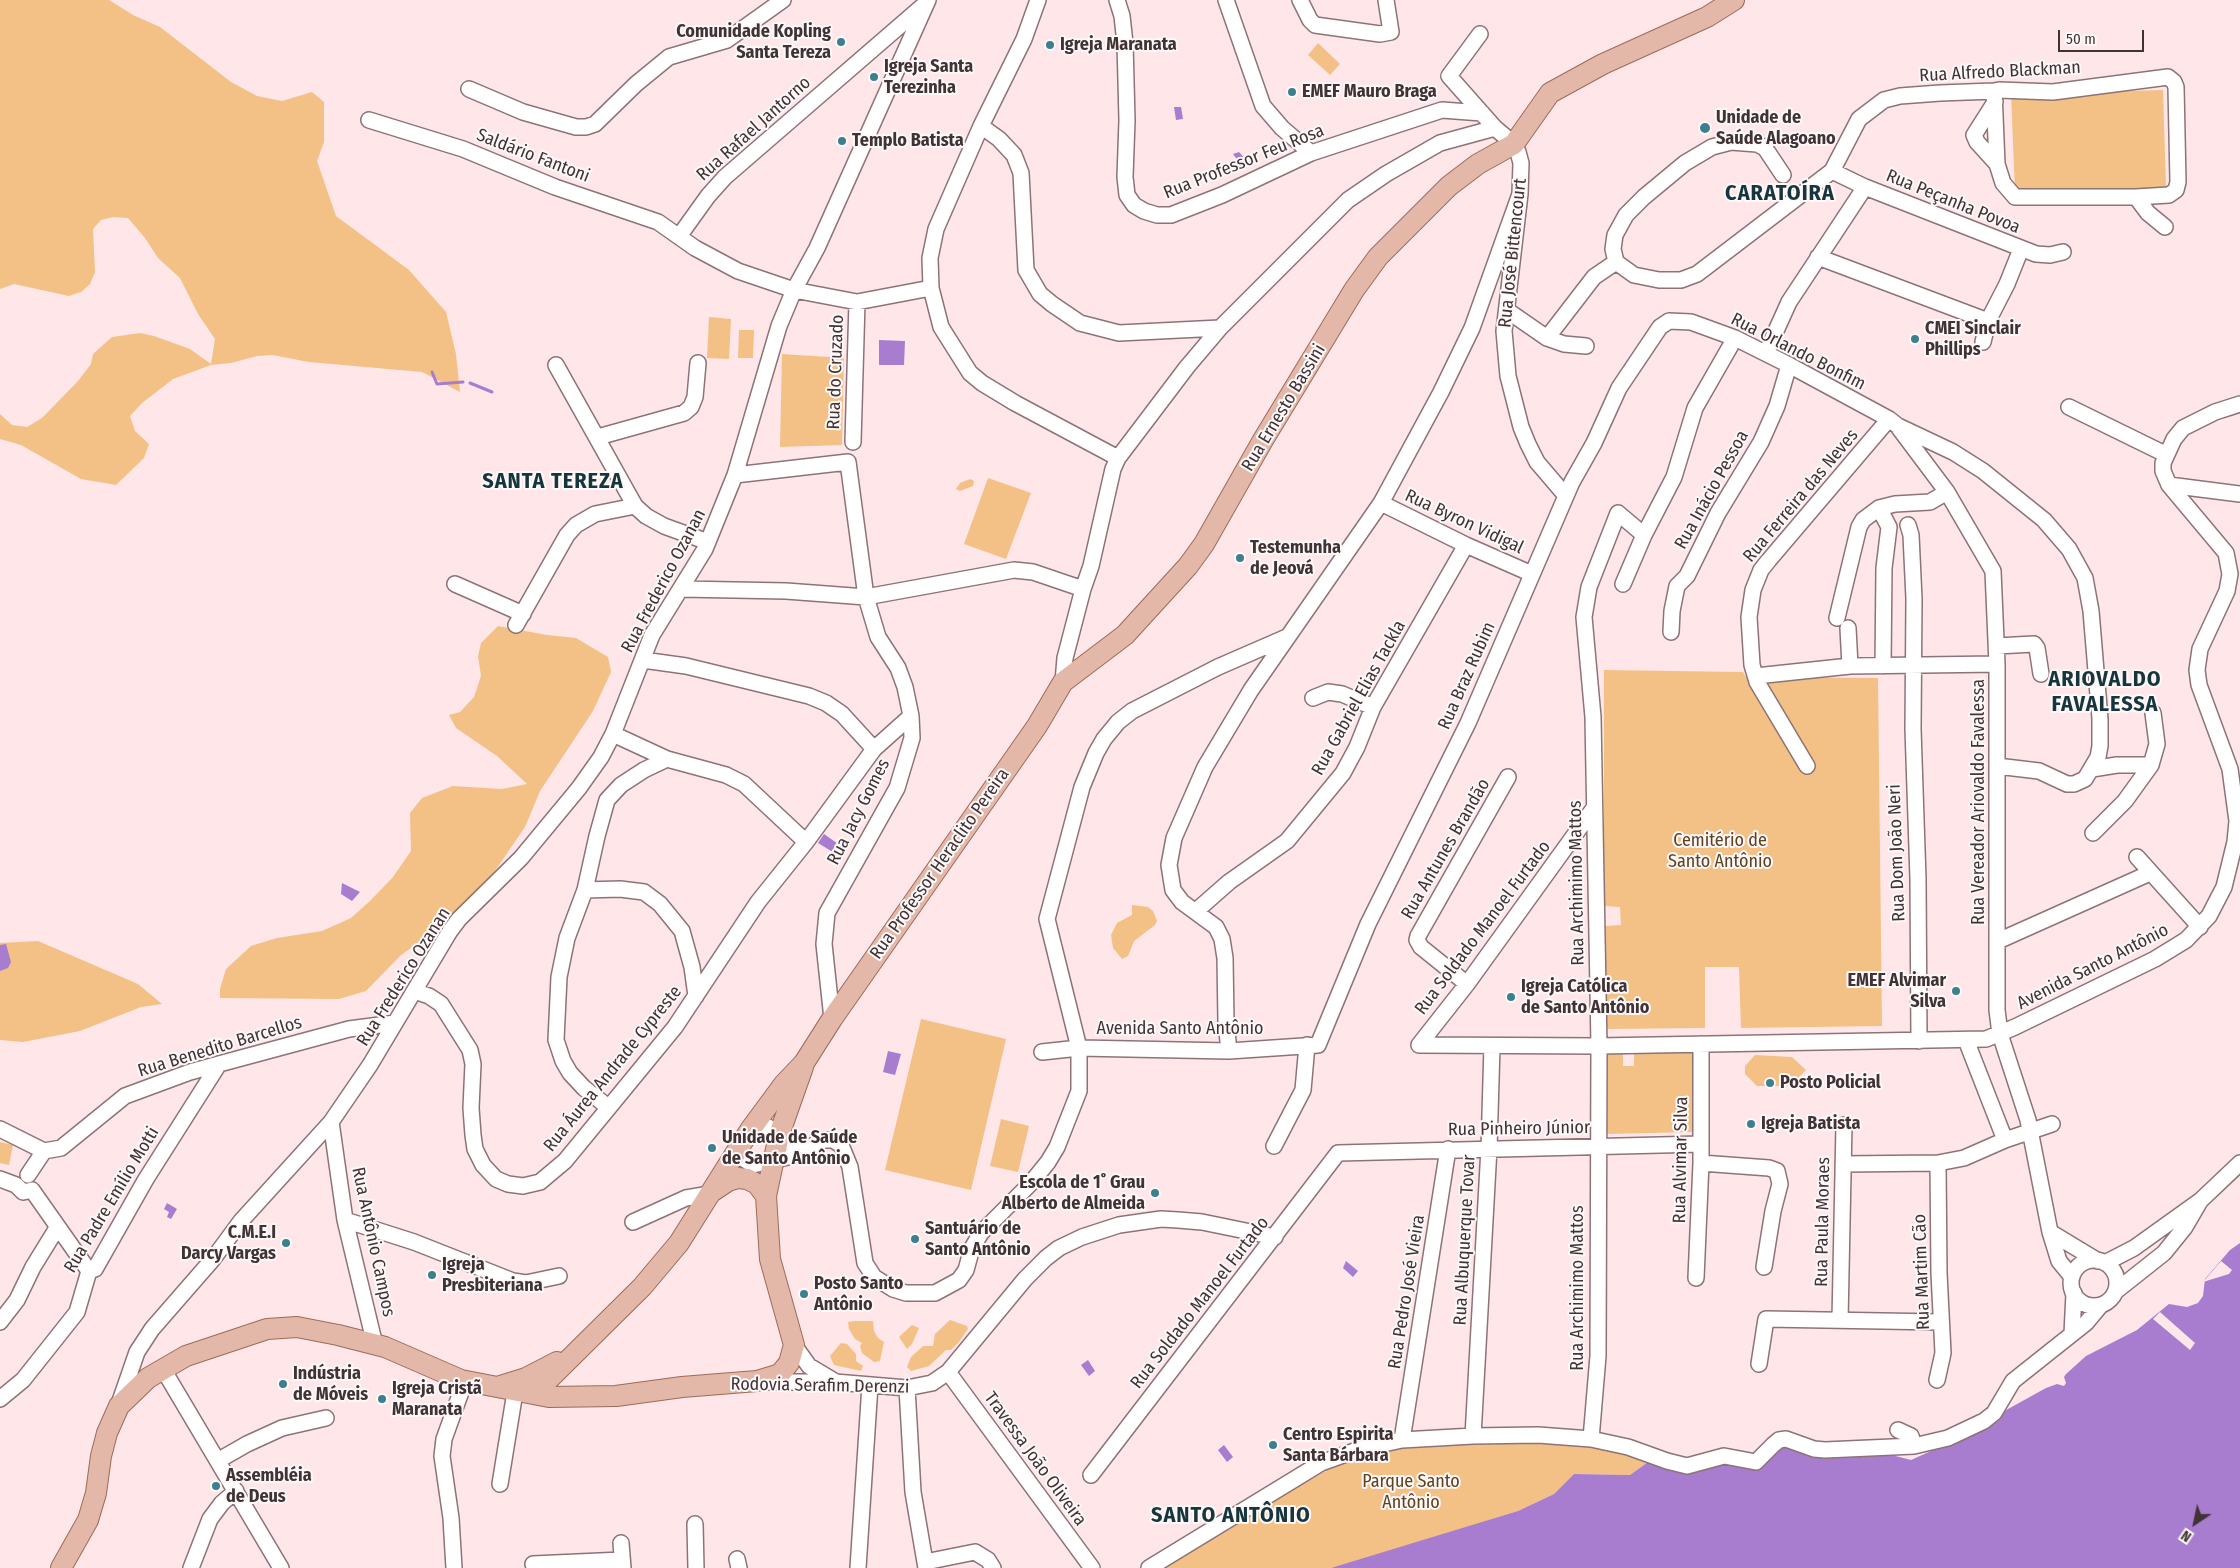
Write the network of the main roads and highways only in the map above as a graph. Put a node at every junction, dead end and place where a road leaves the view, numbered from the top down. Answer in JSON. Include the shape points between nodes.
{"nodes":[{"id":1,"x":1734,"y":0,"type":"edge"},
{"id":2,"x":1062,"y":682,"type":"joint"},
{"id":3,"x":804,"y":1063,"type":"junction"},
{"id":4,"x":710,"y":1194,"type":"junction"},
{"id":5,"x":766,"y":1196,"type":"junction"},
{"id":6,"x":572,"y":1354,"type":"junction"},
{"id":7,"x":506,"y":1390,"type":"junction"},
{"id":8,"x":540,"y":1395,"type":"junction"},
{"id":9,"x":61,"y":1568,"type":"edge"}],
"edges":[{"from":1,"to":2,"type":"main road","name":"Rua Ernesto Bassini","via":[[1677,32],[1560,85],[1542,101],[1514,144],[1456,180],[1378,257],[1354,290],[1188,566],[1126,635]]},
{"from":2,"to":3,"type":"main road","name":"Rua Professor Heraclito Pereira","via":[[1037,726],[832,1018]]},
{"from":3,"to":4,"type":"main road","name":"Rua Professor Heraclito Pereira","via":[[756,1122]]},
{"from":3,"to":5,"type":"main road","via":[[779,1135]]},
{"from":4,"to":5,"type":"main road","via":[[738,1178],[757,1184]]},
{"from":4,"to":6,"type":"main road","name":"Rua Professor Heraclito Pereira","via":[[679,1243],[642,1287]]},
{"from":5,"to":8,"type":"main road","name":"Rodovia Serafim Derenzi","via":[[770,1259],[794,1345],[785,1370],[757,1381],[616,1396],[570,1398]]},
{"from":6,"to":7,"type":"main road","name":"Rodovia Serafim Derenzi"},
{"from":6,"to":8,"type":"main road","via":[[542,1385]]},
{"from":7,"to":8,"type":"main road","name":"Rodovia Serafim Derenzi"},
{"from":7,"to":9,"type":"main road","name":"Rodovia Serafim Derenzi","via":[[465,1381],[376,1345],[297,1327],[267,1329],[186,1356],[148,1378],[119,1406],[103,1449],[88,1520]]}]}
